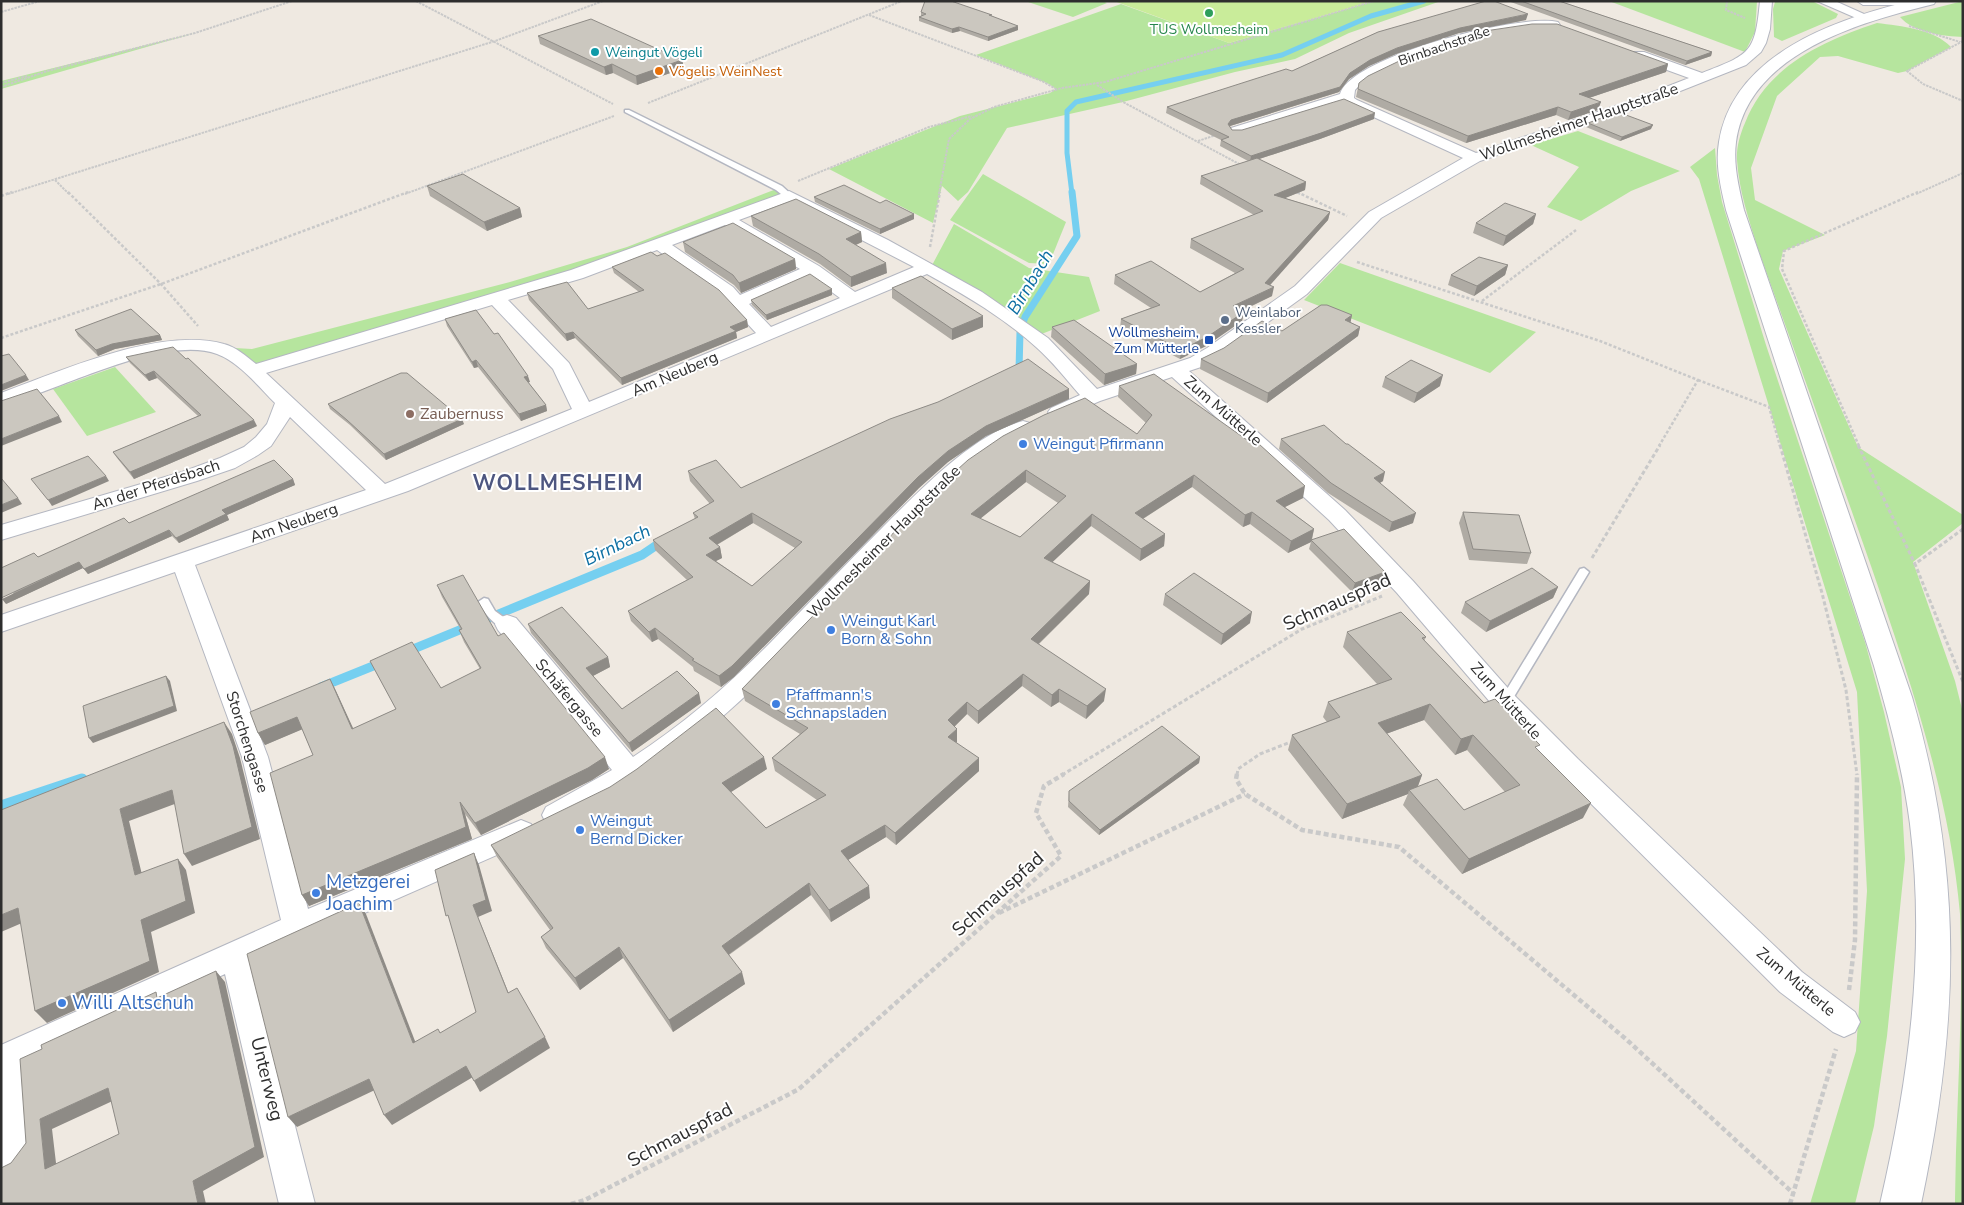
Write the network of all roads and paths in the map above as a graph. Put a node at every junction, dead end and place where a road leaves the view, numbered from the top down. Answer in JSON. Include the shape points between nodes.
{"nodes":[{"id":1,"x":40,"y":1,"type":"edge"},
{"id":2,"x":292,"y":1,"type":"edge"},
{"id":3,"x":416,"y":1,"type":"edge"},
{"id":4,"x":603,"y":1,"type":"edge"},
{"id":5,"x":902,"y":1,"type":"edge"},
{"id":6,"x":1374,"y":1,"type":"edge"},
{"id":7,"x":1727,"y":1,"type":"edge"},
{"id":8,"x":1823,"y":1,"type":"edge"},
{"id":9,"x":1853,"y":1,"type":"edge"},
{"id":10,"x":1863,"y":1,"type":"edge"},
{"id":11,"x":1904,"y":1,"type":"edge"},
{"id":12,"x":1929,"y":1,"type":"edge"},
{"id":13,"x":1767,"y":2,"type":"edge"},
{"id":14,"x":1518,"y":11,"type":"edge"},
{"id":15,"x":1,"y":12,"type":"edge"},
{"id":16,"x":868,"y":14,"type":"junction"},
{"id":17,"x":1875,"y":15,"type":"junction"},
{"id":18,"x":1765,"y":22,"type":"junction"},
{"id":19,"x":495,"y":41,"type":"junction"},
{"id":20,"x":1961,"y":42,"type":"edge"},
{"id":21,"x":1626,"y":50,"type":"edge"},
{"id":22,"x":47,"y":71,"type":"junction"},
{"id":23,"x":1703,"y":78,"type":"junction"},
{"id":24,"x":1,"y":83,"type":"edge"},
{"id":25,"x":1097,"y":85,"type":"junction"},
{"id":26,"x":1,"y":87,"type":"edge"},
{"id":27,"x":1056,"y":89,"type":"junction"},
{"id":28,"x":1346,"y":96,"type":"junction"},
{"id":29,"x":1963,"y":100,"type":"edge"},
{"id":30,"x":627,"y":111,"type":"junction"},
{"id":31,"x":974,"y":115,"type":"junction"},
{"id":32,"x":1236,"y":131,"type":"edge"},
{"id":33,"x":1201,"y":140,"type":"dead end"},
{"id":34,"x":1197,"y":141,"type":"junction"},
{"id":35,"x":1475,"y":158,"type":"junction"},
{"id":36,"x":1245,"y":166,"type":"edge"},
{"id":37,"x":1963,"y":174,"type":"edge"},
{"id":38,"x":55,"y":180,"type":"junction"},
{"id":39,"x":1294,"y":191,"type":"edge"},
{"id":40,"x":784,"y":192,"type":"junction"},
{"id":41,"x":1,"y":196,"type":"edge"},
{"id":42,"x":726,"y":219,"type":"junction"},
{"id":43,"x":1366,"y":225,"type":"junction"},
{"id":44,"x":1576,"y":230,"type":"dead end"},
{"id":45,"x":659,"y":244,"type":"junction"},
{"id":46,"x":1336,"y":255,"type":"junction"},
{"id":47,"x":927,"y":268,"type":"junction"},
{"id":48,"x":813,"y":270,"type":"junction"},
{"id":49,"x":161,"y":284,"type":"junction"},
{"id":50,"x":852,"y":298,"type":"junction"},
{"id":51,"x":496,"y":299,"type":"junction"},
{"id":52,"x":1481,"y":301,"type":"junction"},
{"id":53,"x":738,"y":302,"type":"junction"},
{"id":54,"x":768,"y":335,"type":"junction"},
{"id":55,"x":1,"y":338,"type":"edge"},
{"id":56,"x":217,"y":347,"type":"junction"},
{"id":57,"x":1176,"y":370,"type":"junction"},
{"id":58,"x":253,"y":371,"type":"junction"},
{"id":59,"x":1698,"y":380,"type":"junction"},
{"id":60,"x":1093,"y":397,"type":"junction"},
{"id":61,"x":1,"y":400,"type":"edge"},
{"id":62,"x":285,"y":402,"type":"junction"},
{"id":63,"x":583,"y":412,"type":"junction"},
{"id":64,"x":382,"y":493,"type":"junction"},
{"id":65,"x":1963,"y":529,"type":"edge"},
{"id":66,"x":1,"y":533,"type":"edge"},
{"id":67,"x":182,"y":561,"type":"junction"},
{"id":68,"x":1915,"y":564,"type":"junction"},
{"id":69,"x":1584,"y":572,"type":"joint"},
{"id":70,"x":1405,"y":587,"type":"junction"},
{"id":71,"x":484,"y":602,"type":"dead end"},
{"id":72,"x":499,"y":619,"type":"joint"},
{"id":73,"x":1,"y":624,"type":"edge"},
{"id":74,"x":1963,"y":682,"type":"edge"},
{"id":75,"x":1505,"y":702,"type":"junction"},
{"id":76,"x":1288,"y":743,"type":"dead end"},
{"id":77,"x":630,"y":772,"type":"junction"},
{"id":78,"x":1245,"y":794,"type":"junction"},
{"id":79,"x":994,"y":915,"type":"junction"},
{"id":80,"x":298,"y":927,"type":"junction"},
{"id":81,"x":236,"y":955,"type":"junction"},
{"id":82,"x":1844,"y":1022,"type":"junction"},
{"id":83,"x":7,"y":1058,"type":"edge"},
{"id":84,"x":1,"y":1167,"type":"edge"},
{"id":85,"x":1794,"y":1194,"type":"junction"},
{"id":86,"x":297,"y":1204,"type":"edge"},
{"id":87,"x":572,"y":1204,"type":"edge"},
{"id":88,"x":1790,"y":1204,"type":"edge"},
{"id":89,"x":1900,"y":1204,"type":"edge"}],
"edges":[{"from":1,"to":15,"type":"path"},
{"from":2,"to":22,"type":"path","via":[[194,34]]},
{"from":3,"to":19,"type":"path"},
{"from":4,"to":19,"type":"path"},
{"from":5,"to":16,"type":"path"},
{"from":6,"to":25,"type":"path"},
{"from":7,"to":18,"type":"path","via":[[1726,10],[1729,12]]},
{"from":8,"to":17,"type":"street"},
{"from":9,"to":17,"type":"street"},
{"from":10,"to":11,"type":"street"},
{"from":12,"to":17,"type":"main road"},
{"from":13,"to":18,"type":"street","name":"Wollmesheimer Hauptstraße"},
{"from":14,"to":28,"type":"street","name":"Birnbachstraße","via":[[1559,27],[1502,27],[1441,44],[1362,78],[1350,87]]},
{"from":16,"to":27,"type":"path"},
{"from":16,"to":30,"type":"path"},
{"from":17,"to":20,"type":"path"},
{"from":17,"to":89,"type":"main road","via":[[1809,41],[1760,77],[1741,103],[1728,135],[1728,172],[1735,210],[1760,288],[1906,722],[1926,826],[1935,958],[1934,990],[1924,1083]]},
{"from":18,"to":23,"type":"street","name":"Wollmesheimer Hauptstraße","via":[[1761,43],[1748,57]]},
{"from":19,"to":30,"type":"path"},
{"from":19,"to":38,"type":"path"},
{"from":20,"to":29,"type":"path","via":[[1907,71],[1909,76]]},
{"from":21,"to":23,"type":"street"},
{"from":22,"to":24,"type":"path"},
{"from":22,"to":26,"type":"path"},
{"from":23,"to":35,"type":"street","name":"Wollmesheimer Hauptstraße"},
{"from":25,"to":27,"type":"path"},
{"from":25,"to":34,"type":"path"},
{"from":27,"to":31,"type":"path","via":[[1050,94]]},
{"from":28,"to":32,"type":"street"},
{"from":28,"to":35,"type":"street","via":[[1358,106]]},
{"from":30,"to":40,"type":"lane"},
{"from":30,"to":49,"type":"path"},
{"from":31,"to":40,"type":"path","via":[[929,127]]},
{"from":31,"to":47,"type":"path","via":[[960,125],[950,139]]},
{"from":33,"to":34,"type":"path"},
{"from":34,"to":36,"type":"path"},
{"from":35,"to":43,"type":"street","name":"Wollmesheimer Hauptstraße","via":[[1388,207]]},
{"from":37,"to":68,"type":"path","via":[[1784,251],[1782,270]]},
{"from":38,"to":41,"type":"path"},
{"from":38,"to":49,"type":"path"},
{"from":39,"to":43,"type":"path"},
{"from":40,"to":42,"type":"street"},
{"from":40,"to":47,"type":"street"},
{"from":42,"to":45,"type":"street"},
{"from":42,"to":48,"type":"street"},
{"from":43,"to":46,"type":"street","name":"Wollmesheimer Hauptstraße"},
{"from":44,"to":52,"type":"path"},
{"from":45,"to":51,"type":"street"},
{"from":45,"to":53,"type":"street"},
{"from":46,"to":52,"type":"path"},
{"from":46,"to":57,"type":"street","name":"Wollmesheimer Hauptstraße","via":[[1276,310],[1214,352]]},
{"from":47,"to":50,"type":"street","name":"Am Neuberg"},
{"from":47,"to":60,"type":"street","via":[[1019,325],[1045,345]]},
{"from":48,"to":50,"type":"street"},
{"from":48,"to":53,"type":"street"},
{"from":49,"to":55,"type":"path"},
{"from":49,"to":56,"type":"path"},
{"from":50,"to":54,"type":"street","name":"Am Neuberg"},
{"from":51,"to":58,"type":"street"},
{"from":51,"to":63,"type":"street","via":[[562,367]]},
{"from":52,"to":59,"type":"path","via":[[1600,341]]},
{"from":53,"to":54,"type":"street"},
{"from":54,"to":63,"type":"street","name":"Am Neuberg"},
{"from":56,"to":58,"type":"street"},
{"from":56,"to":61,"type":"street","via":[[186,346],[131,355]]},
{"from":57,"to":60,"type":"street","name":"Wollmesheimer Hauptstraße"},
{"from":57,"to":70,"type":"street","name":"Zum Mütterle","via":[[1285,466]]},
{"from":58,"to":62,"type":"street"},
{"from":59,"to":69,"type":"path"},
{"from":59,"to":82,"type":"path","via":[[1768,407],[1822,593],[1846,690],[1857,777],[1855,940]]},
{"from":60,"to":77,"type":"street","name":"Wollmesheimer Hauptstraße","via":[[994,442],[956,468],[744,685]]},
{"from":62,"to":64,"type":"street"},
{"from":62,"to":66,"type":"street","name":"An der Pferdsbach","via":[[281,420],[274,431],[241,456],[186,477]]},
{"from":63,"to":64,"type":"street","name":"Am Neuberg"},
{"from":64,"to":67,"type":"street","name":"Am Neuberg"},
{"from":65,"to":68,"type":"path"},
{"from":67,"to":73,"type":"street","name":"Am Neuberg"},
{"from":67,"to":80,"type":"street","name":"Storchengasse","via":[[255,756]]},
{"from":68,"to":74,"type":"path"},
{"from":69,"to":75,"type":"lane"},
{"from":70,"to":75,"type":"street","name":"Zum Mütterle"},
{"from":70,"to":79,"type":"path","name":"Schmauspfad","via":[[1302,629],[1044,786],[1036,813],[1061,856]]},
{"from":71,"to":72,"type":"lane"},
{"from":72,"to":77,"type":"street","name":"Schäfergasse"},
{"from":75,"to":82,"type":"street","name":"Zum Mütterle","via":[[1784,975]]},
{"from":76,"to":78,"type":"path","via":[[1260,754],[1238,769],[1236,779]]},
{"from":77,"to":80,"type":"street","name":"Wollmesheimer Hauptstraße","via":[[535,826]]},
{"from":78,"to":79,"type":"path"},
{"from":78,"to":85,"type":"path","via":[[1302,830],[1399,847],[1627,1040]]},
{"from":79,"to":87,"type":"path","name":"Schmauspfad","via":[[799,1089]]},
{"from":80,"to":81,"type":"street","name":"Wollmesheimer Hauptstraße"},
{"from":81,"to":83,"type":"street","name":"Wollmesheimer Hauptstraße"},
{"from":81,"to":86,"type":"street","name":"Unterweg"},
{"from":82,"to":85,"type":"path"},
{"from":83,"to":84,"type":"street","via":[[20,1152]]},
{"from":85,"to":88,"type":"path"}]}
